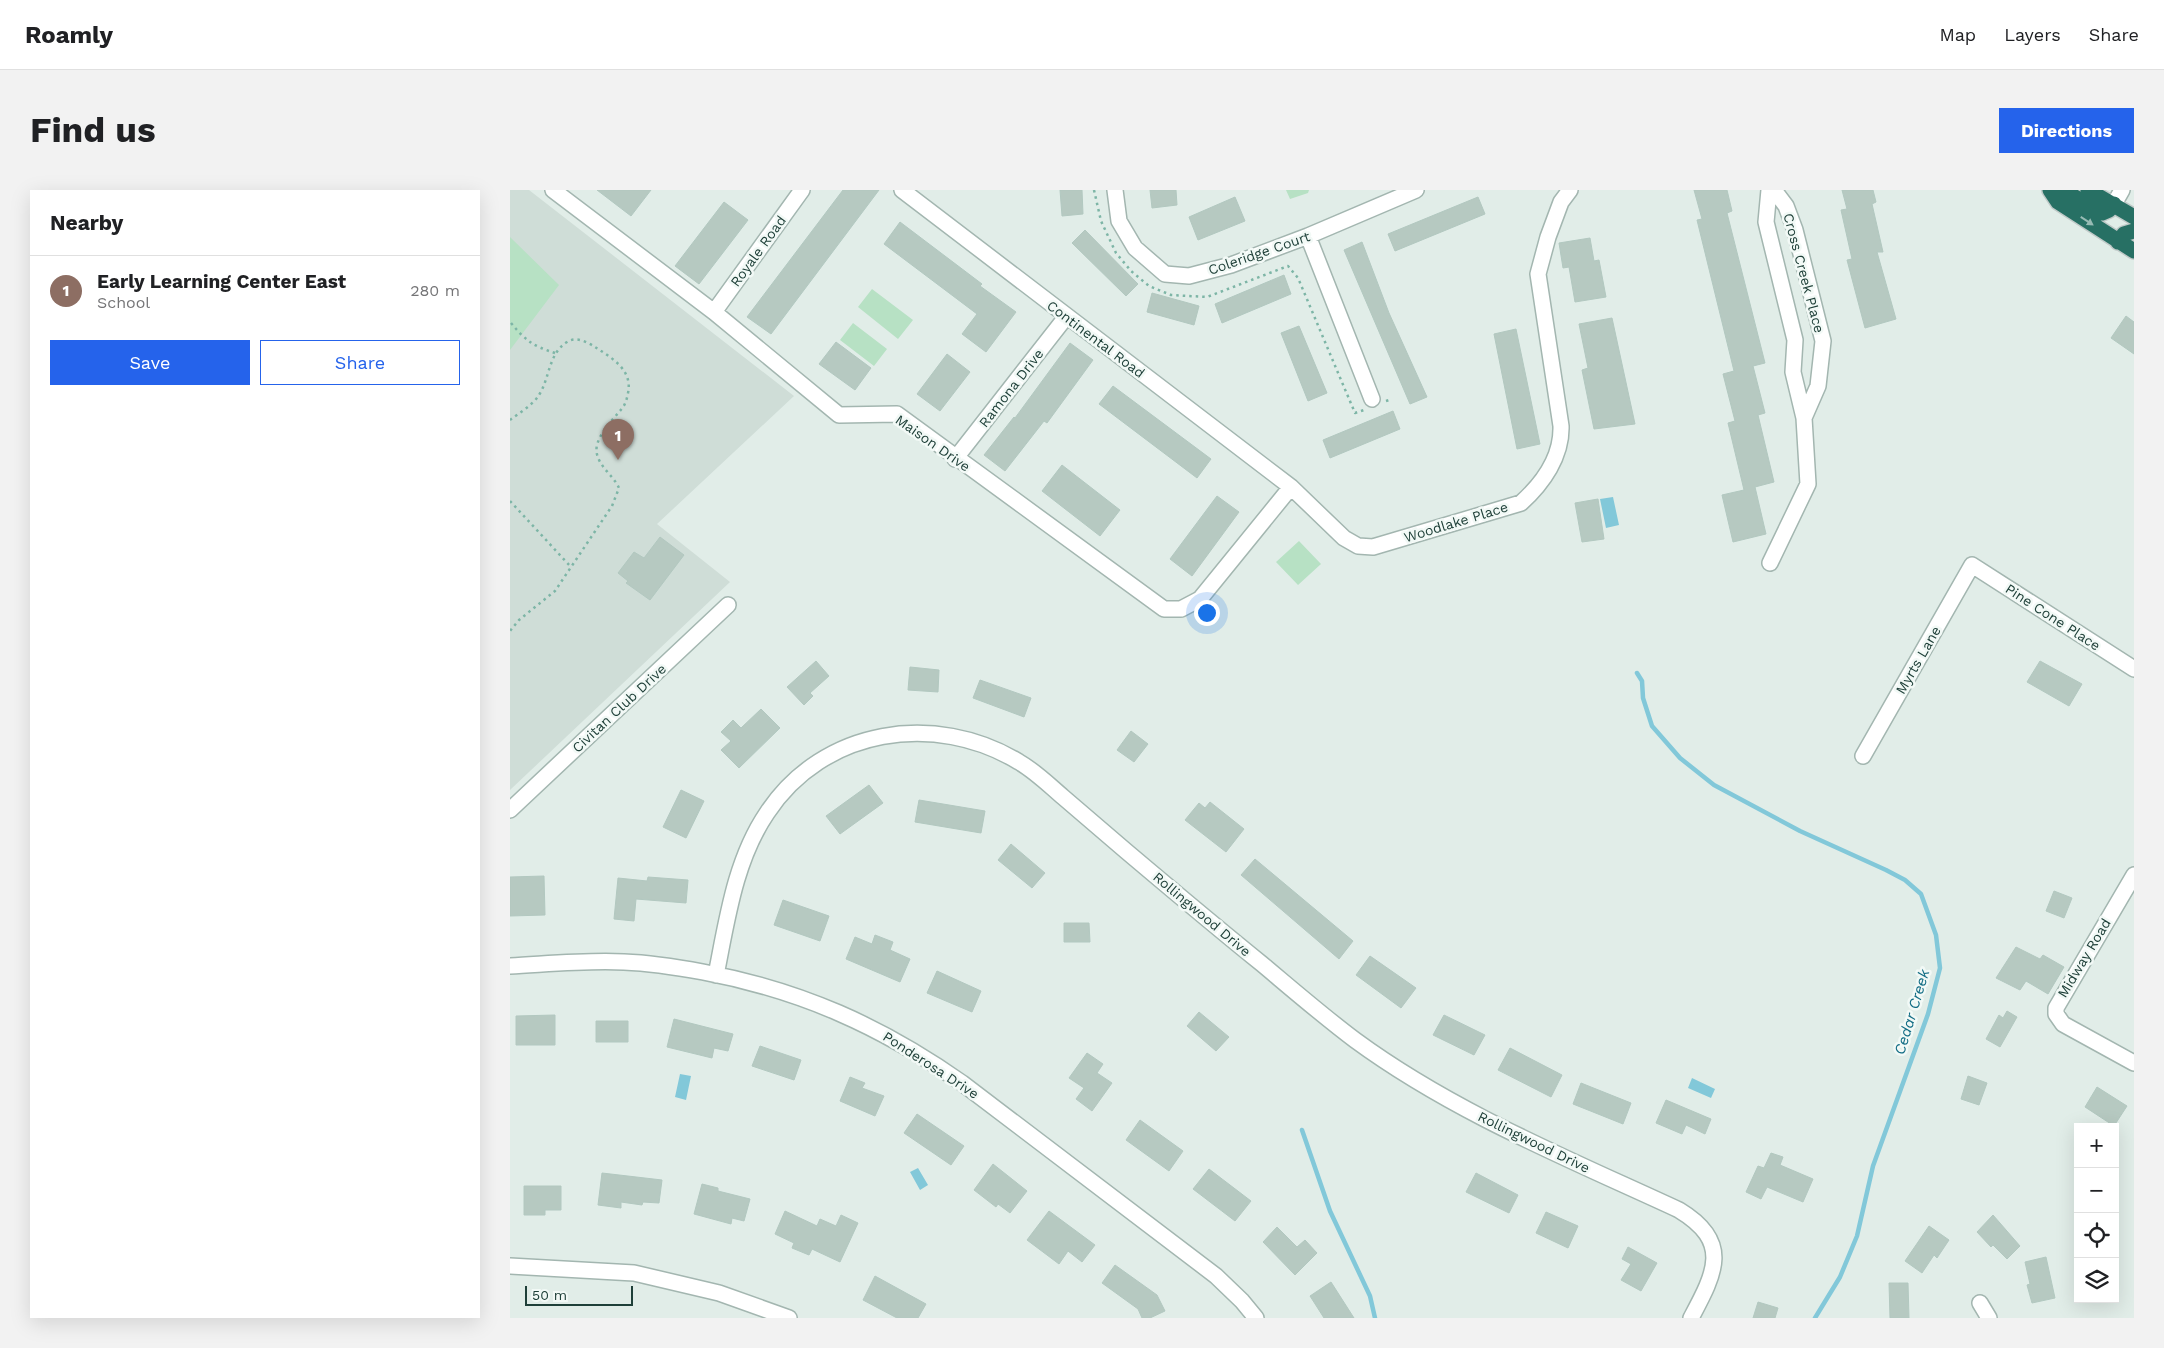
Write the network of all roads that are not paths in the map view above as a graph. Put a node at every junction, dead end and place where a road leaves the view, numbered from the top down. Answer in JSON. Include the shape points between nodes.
{"nodes":[{"id":1,"x":553,"y":190,"type":"edge"},
{"id":2,"x":802,"y":190,"type":"edge"},
{"id":3,"x":902,"y":190,"type":"edge"},
{"id":4,"x":1116,"y":190,"type":"edge"},
{"id":5,"x":1416,"y":190,"type":"edge"},
{"id":6,"x":1570,"y":190,"type":"edge"},
{"id":7,"x":1769,"y":190,"type":"edge"},
{"id":8,"x":1774,"y":190,"type":"edge"},
{"id":9,"x":2050,"y":190,"type":"edge"},
{"id":10,"x":2063,"y":190,"type":"edge"},
{"id":11,"x":2088,"y":190,"type":"edge"},
{"id":12,"x":2122,"y":190,"type":"edge"},
{"id":13,"x":2114,"y":204,"type":"junction"},
{"id":14,"x":2134,"y":217,"type":"edge"},
{"id":15,"x":2134,"y":231,"type":"edge"},
{"id":16,"x":1308,"y":236,"type":"junction"},
{"id":17,"x":2118,"y":242,"type":"junction"},
{"id":18,"x":2134,"y":251,"type":"edge"},
{"id":19,"x":714,"y":312,"type":"junction"},
{"id":20,"x":1066,"y":316,"type":"junction"},
{"id":21,"x":1375,"y":403,"type":"road end"},
{"id":22,"x":1804,"y":418,"type":"junction"},
{"id":23,"x":955,"y":459,"type":"junction"},
{"id":24,"x":1291,"y":487,"type":"junction"},
{"id":25,"x":1770,"y":562,"type":"dead end"},
{"id":26,"x":1972,"y":565,"type":"joint"},
{"id":27,"x":728,"y":605,"type":"dead end"},
{"id":28,"x":2134,"y":669,"type":"edge"},
{"id":29,"x":1863,"y":756,"type":"dead end"},
{"id":30,"x":510,"y":810,"type":"edge"},
{"id":31,"x":2134,"y":875,"type":"edge"},
{"id":32,"x":510,"y":966,"type":"edge"},
{"id":33,"x":716,"y":975,"type":"junction"},
{"id":34,"x":2134,"y":1062,"type":"edge"},
{"id":35,"x":510,"y":1266,"type":"edge"},
{"id":36,"x":1980,"y":1302,"type":"dead end"},
{"id":37,"x":789,"y":1318,"type":"edge"},
{"id":38,"x":1256,"y":1318,"type":"edge"},
{"id":39,"x":1691,"y":1318,"type":"edge"},
{"id":40,"x":1989,"y":1318,"type":"edge"}],
"edges":[{"from":1,"to":19,"type":"street","name":"Maison Drive"},
{"from":2,"to":19,"type":"street","name":"Royale Road"},
{"from":3,"to":20,"type":"street","name":"Continental Road"},
{"from":4,"to":16,"type":"street","name":"Coleridge Court","via":[[1119,221],[1135,248],[1165,274],[1188,276],[1231,265]]},
{"from":5,"to":16,"type":"street","name":"Coleridge Court"},
{"from":6,"to":24,"type":"street","name":"Woodlake Place","via":[[1548,237],[1538,274],[1562,440],[1536,490],[1521,503],[1373,546],[1358,546],[1344,538]]},
{"from":7,"to":22,"type":"street","name":"Cross Creek Place","via":[[1766,222],[1795,340],[1793,372]]},
{"from":8,"to":22,"type":"street","name":"Cross Creek Place","via":[[1786,206],[1795,230],[1823,341],[1818,386]]},
{"from":9,"to":17,"type":"highway","one_way":true,"via":[[2058,202]]},
{"from":10,"to":13,"type":"highway","via":[[2102,213]]},
{"from":11,"to":13,"type":"highway"},
{"from":12,"to":13,"type":"street"},
{"from":13,"to":14,"type":"highway"},
{"from":15,"to":17,"type":"highway","via":[[2124,234]]},
{"from":16,"to":21,"type":"street"},
{"from":17,"to":18,"type":"highway"},
{"from":19,"to":23,"type":"street","name":"Maison Drive","via":[[839,415],[897,414]]},
{"from":20,"to":23,"type":"street","name":"Ramona Drive"},
{"from":20,"to":24,"type":"street","name":"Continental Road"},
{"from":22,"to":25,"type":"street","name":"Cross Creek Place","via":[[1808,484]]},
{"from":23,"to":24,"type":"street","name":"Maison Drive","via":[[1164,609],[1181,609],[1200,599]]},
{"from":26,"to":28,"type":"street","name":"Pine Cone Place"},
{"from":26,"to":29,"type":"street","name":"Myrts Lane"},
{"from":27,"to":30,"type":"street","name":"Civitan Club Drive"},
{"from":31,"to":34,"type":"street","name":"Midway Road","via":[[2056,1008],[2056,1014],[2064,1024]]},
{"from":32,"to":33,"type":"street","name":"Ponderosa Drive","via":[[625,962],[657,964]]},
{"from":33,"to":38,"type":"street","name":"Ponderosa Drive","via":[[753,982],[814,1002],[875,1029],[931,1061],[1216,1276]]},
{"from":33,"to":39,"type":"street","name":"Rollingwood Drive","via":[[740,869],[766,814],[785,790],[832,755],[888,734],[933,733],[974,742],[999,751],[1036,774],[1314,1007],[1393,1065],[1498,1125],[1679,1210],[1703,1226],[1711,1238],[1714,1263]]},
{"from":35,"to":37,"type":"street","via":[[634,1273],[719,1293]]},
{"from":36,"to":40,"type":"street"}]}
